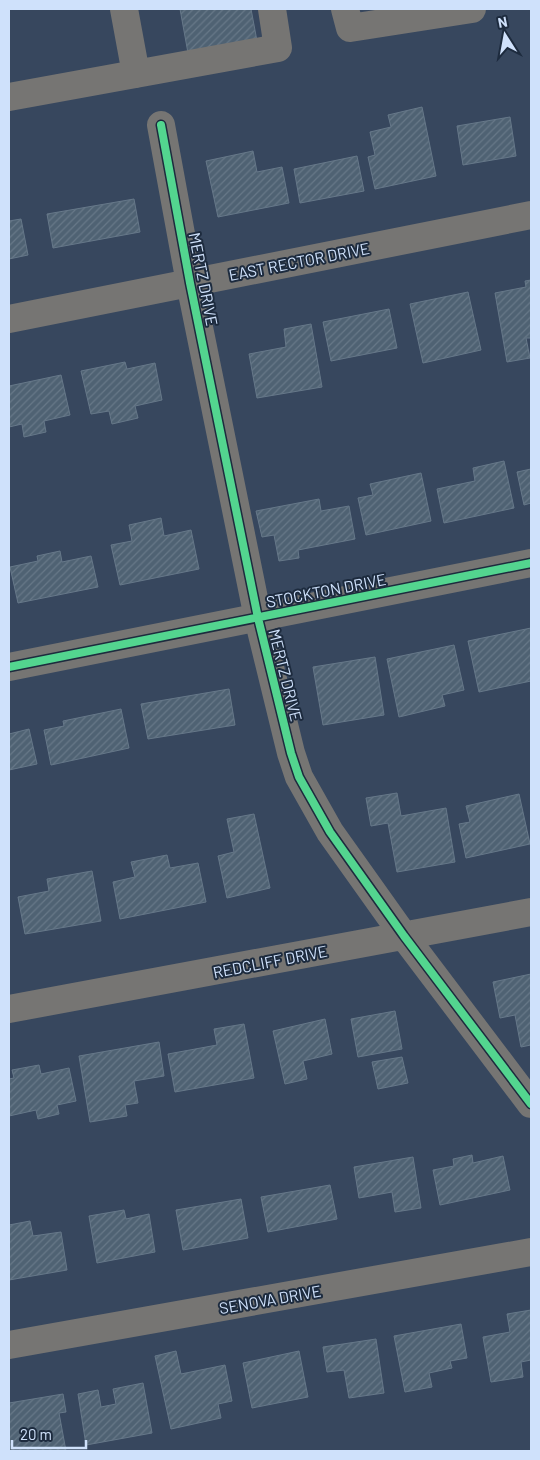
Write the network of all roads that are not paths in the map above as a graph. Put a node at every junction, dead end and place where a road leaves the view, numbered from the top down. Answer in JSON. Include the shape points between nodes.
{"nodes":[{"id":1,"x":124,"y":9,"type":"edge"},
{"id":2,"x":272,"y":9,"type":"edge"},
{"id":3,"x":345,"y":9,"type":"edge"},
{"id":4,"x":472,"y":9,"type":"edge"},
{"id":5,"x":136,"y":74,"type":"junction"},
{"id":6,"x":9,"y":97,"type":"edge"},
{"id":7,"x":161,"y":125,"type":"dead end"},
{"id":8,"x":531,"y":215,"type":"edge"},
{"id":9,"x":190,"y":283,"type":"junction"},
{"id":10,"x":9,"y":319,"type":"edge"},
{"id":11,"x":531,"y":564,"type":"edge"},
{"id":12,"x":258,"y":618,"type":"junction"},
{"id":13,"x":9,"y":667,"type":"edge"},
{"id":14,"x":531,"y":912,"type":"edge"},
{"id":15,"x":404,"y":936,"type":"junction"},
{"id":16,"x":9,"y":1009,"type":"edge"},
{"id":17,"x":531,"y":1104,"type":"edge"},
{"id":18,"x":531,"y":1252,"type":"edge"},
{"id":19,"x":9,"y":1345,"type":"edge"}],
"edges":[{"from":1,"to":5,"type":"street"},
{"from":2,"to":5,"type":"street","via":[[278,48]]},
{"from":3,"to":4,"type":"street","via":[[350,28]]},
{"from":5,"to":6,"type":"street"},
{"from":7,"to":9,"type":"street","name":"MERTZ DRIVE"},
{"from":8,"to":9,"type":"street","name":"EAST RECTOR DRIVE"},
{"from":9,"to":10,"type":"street","name":"EAST RECTOR DRIVE"},
{"from":9,"to":12,"type":"street","name":"MERTZ DRIVE"},
{"from":11,"to":12,"type":"street","name":"STOCKTON DRIVE"},
{"from":12,"to":13,"type":"street","name":"STOCKTON DRIVE"},
{"from":12,"to":15,"type":"street","name":"MERTZ DRIVE","via":[[298,777],[330,832]]},
{"from":14,"to":15,"type":"street","name":"REDCLIFF DRIVE"},
{"from":15,"to":16,"type":"street","name":"REDCLIFF DRIVE"},
{"from":15,"to":17,"type":"street","name":"MERTZ DRIVE"},
{"from":18,"to":19,"type":"street","name":"SENOVA DRIVE"}]}
